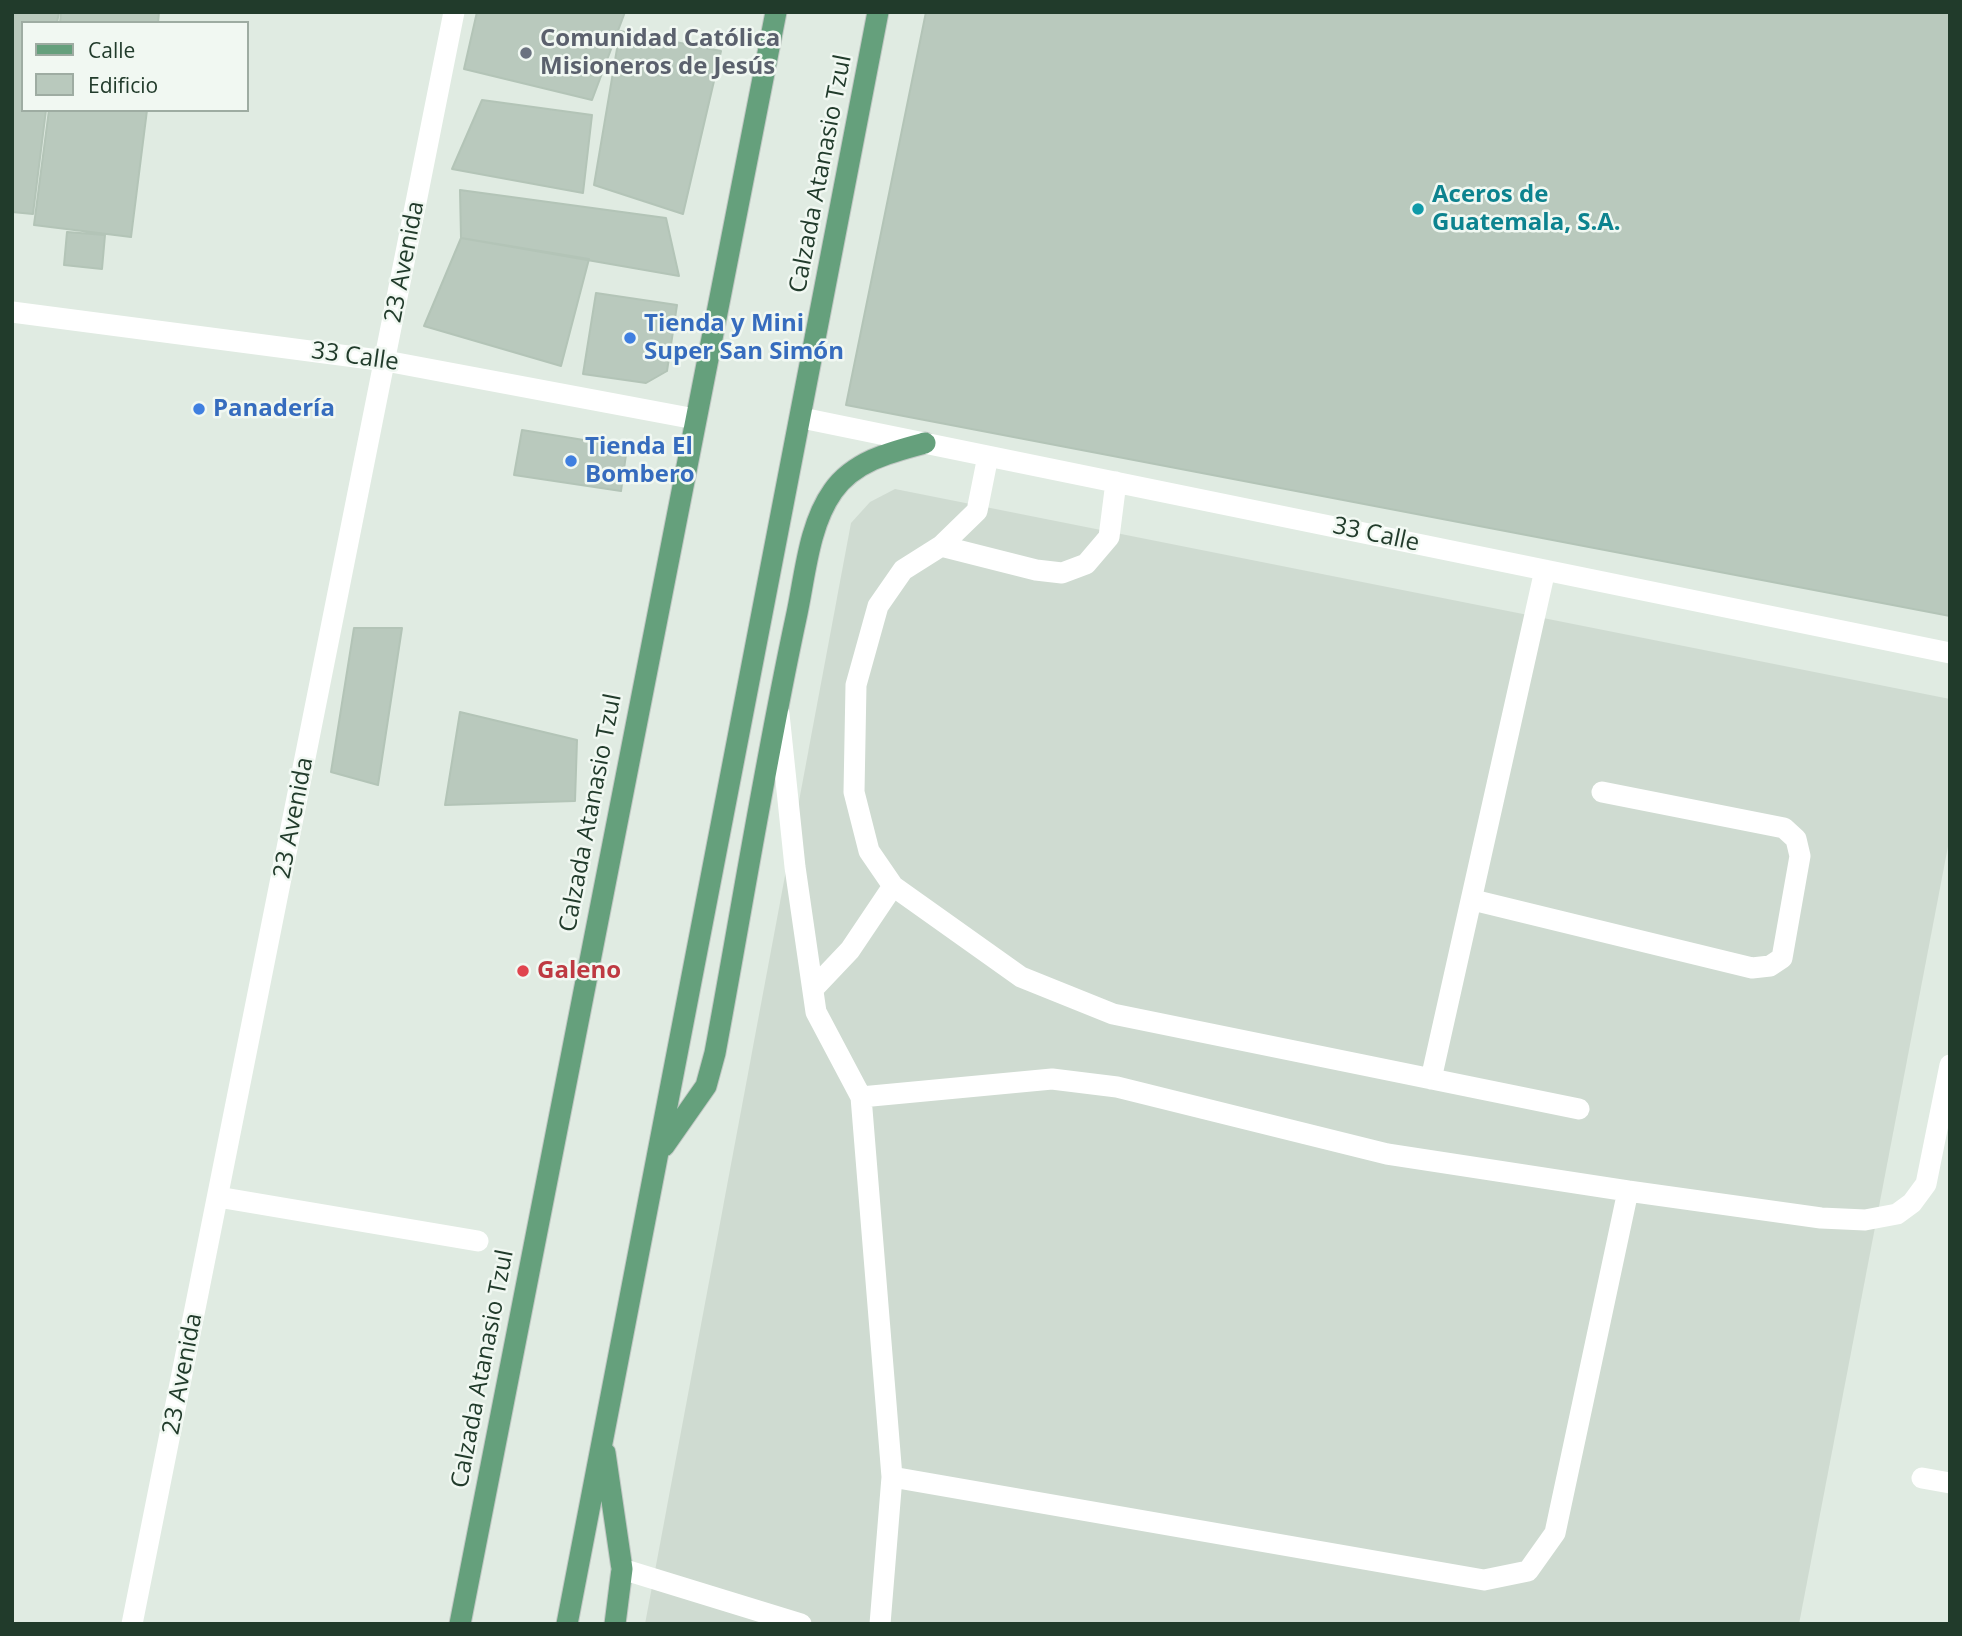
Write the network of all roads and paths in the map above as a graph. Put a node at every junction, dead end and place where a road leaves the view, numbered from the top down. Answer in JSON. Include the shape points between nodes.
{"nodes":[{"id":1,"x":454,"y":12,"type":"edge"},
{"id":2,"x":776,"y":12,"type":"edge"},
{"id":3,"x":878,"y":12,"type":"edge"},
{"id":4,"x":12,"y":312,"type":"edge"},
{"id":5,"x":386,"y":361,"type":"junction"},
{"id":6,"x":802,"y":418,"type":"junction"},
{"id":7,"x":695,"y":419,"type":"junction"},
{"id":8,"x":925,"y":443,"type":"junction"},
{"id":9,"x":988,"y":456,"type":"junction"},
{"id":10,"x":1116,"y":482,"type":"junction"},
{"id":11,"x":940,"y":546,"type":"junction"},
{"id":12,"x":1545,"y":570,"type":"junction"},
{"id":13,"x":1950,"y":653,"type":"edge"},
{"id":14,"x":778,"y":702,"type":"junction"},
{"id":15,"x":1602,"y":792,"type":"dead end"},
{"id":16,"x":893,"y":886,"type":"junction"},
{"id":17,"x":1473,"y":900,"type":"junction"},
{"id":18,"x":813,"y":989,"type":"junction"},
{"id":19,"x":1950,"y":1065,"type":"edge"},
{"id":20,"x":1430,"y":1079,"type":"junction"},
{"id":21,"x":862,"y":1097,"type":"junction"},
{"id":22,"x":1579,"y":1109,"type":"dead end"},
{"id":23,"x":659,"y":1154,"type":"junction"},
{"id":24,"x":1628,"y":1191,"type":"junction"},
{"id":25,"x":218,"y":1197,"type":"junction"},
{"id":26,"x":478,"y":1241,"type":"dead end"},
{"id":27,"x":602,"y":1437,"type":"junction"},
{"id":28,"x":892,"y":1477,"type":"junction"},
{"id":29,"x":1922,"y":1478,"type":"dead end"},
{"id":30,"x":1950,"y":1483,"type":"edge"},
{"id":31,"x":622,"y":1569,"type":"junction"},
{"id":32,"x":132,"y":1624,"type":"edge"},
{"id":33,"x":460,"y":1624,"type":"edge"},
{"id":34,"x":567,"y":1624,"type":"edge"},
{"id":35,"x":615,"y":1624,"type":"edge"},
{"id":36,"x":801,"y":1624,"type":"edge"},
{"id":37,"x":880,"y":1624,"type":"edge"}],
"edges":[{"from":1,"to":5,"type":"street","name":"23 Avenida"},
{"from":2,"to":7,"type":"main road","name":"Calzada Atanasio Tzul"},
{"from":3,"to":6,"type":"main road","name":"Calzada Atanasio Tzul"},
{"from":4,"to":5,"type":"street","name":"33 Calle"},
{"from":5,"to":7,"type":"street","name":"33 Calle"},
{"from":5,"to":25,"type":"street","name":"23 Avenida"},
{"from":6,"to":8,"type":"street","name":"33 Calle"},
{"from":6,"to":23,"type":"main road","name":"Calzada Atanasio Tzul"},
{"from":7,"to":33,"type":"main road","name":"Calzada Atanasio Tzul"},
{"from":8,"to":9,"type":"street","name":"33 Calle"},
{"from":8,"to":14,"type":"main road","via":[[887,453],[855,470],[834,488],[824,505]]},
{"from":9,"to":10,"type":"street","name":"33 Calle"},
{"from":9,"to":11,"type":"street","via":[[977,511]]},
{"from":10,"to":11,"type":"street","via":[[1109,537],[1086,564],[1062,573]]},
{"from":10,"to":12,"type":"street","name":"33 Calle"},
{"from":11,"to":16,"type":"street","via":[[903,570],[878,606],[856,685],[854,792],[869,851]]},
{"from":12,"to":13,"type":"street","name":"33 Calle"},
{"from":12,"to":17,"type":"street"},
{"from":14,"to":18,"type":"street"},
{"from":14,"to":23,"type":"main road","via":[[709,1075]]},
{"from":15,"to":17,"type":"street","via":[[1784,828],[1796,839],[1800,856],[1782,958],[1770,966],[1752,968]]},
{"from":16,"to":18,"type":"street","via":[[849,950]]},
{"from":16,"to":20,"type":"street","via":[[1021,976],[1113,1014]]},
{"from":17,"to":20,"type":"street"},
{"from":18,"to":21,"type":"street","via":[[816,1012]]},
{"from":19,"to":24,"type":"street","via":[[1926,1184],[1897,1214],[1865,1220]]},
{"from":20,"to":22,"type":"street"},
{"from":21,"to":24,"type":"street","via":[[1052,1079],[1117,1087],[1387,1154]]},
{"from":21,"to":28,"type":"street"},
{"from":23,"to":27,"type":"main road","name":"Calzada Atanasio Tzul"},
{"from":24,"to":28,"type":"street","via":[[1555,1532],[1528,1571],[1484,1580]]},
{"from":25,"to":26,"type":"street"},
{"from":25,"to":32,"type":"street","name":"23 Avenida"},
{"from":27,"to":31,"type":"main road"},
{"from":27,"to":34,"type":"main road","name":"Calzada Atanasio Tzul"},
{"from":28,"to":37,"type":"street"},
{"from":29,"to":30,"type":"street"},
{"from":31,"to":35,"type":"main road"},
{"from":31,"to":36,"type":"street"}]}
